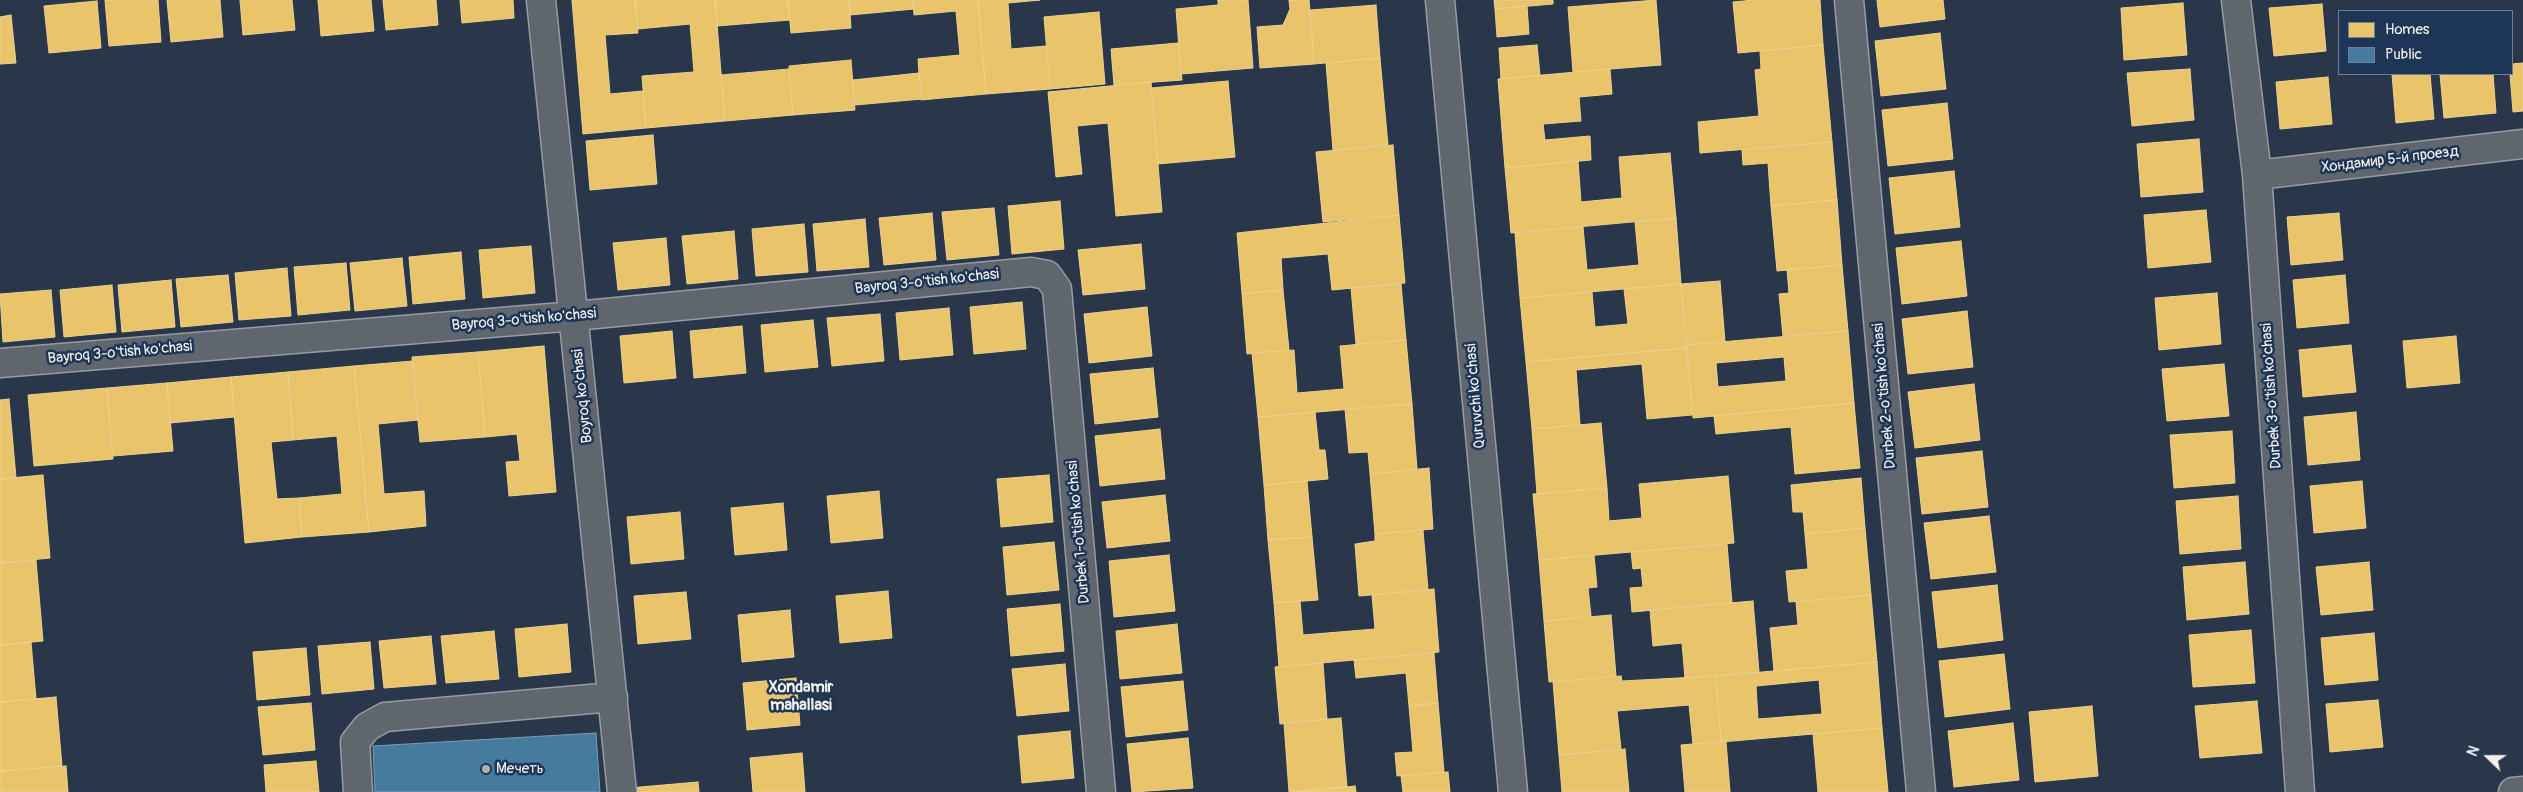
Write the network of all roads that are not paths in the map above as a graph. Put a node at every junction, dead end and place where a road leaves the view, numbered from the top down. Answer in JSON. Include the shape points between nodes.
{"nodes":[{"id":1,"x":541,"y":0,"type":"edge"},
{"id":2,"x":1440,"y":0,"type":"edge"},
{"id":3,"x":1849,"y":0,"type":"edge"},
{"id":4,"x":2236,"y":0,"type":"edge"},
{"id":5,"x":2523,"y":144,"type":"edge"},
{"id":6,"x":2257,"y":175,"type":"junction"},
{"id":7,"x":1048,"y":275,"type":"joint"},
{"id":8,"x":575,"y":316,"type":"junction"},
{"id":9,"x":0,"y":363,"type":"edge"},
{"id":10,"x":613,"y":697,"type":"junction"},
{"id":11,"x":2523,"y":791,"type":"edge"},
{"id":12,"x":358,"y":792,"type":"edge"},
{"id":13,"x":622,"y":792,"type":"edge"},
{"id":14,"x":1101,"y":792,"type":"edge"},
{"id":15,"x":1513,"y":792,"type":"edge"},
{"id":16,"x":1921,"y":792,"type":"edge"},
{"id":17,"x":2300,"y":792,"type":"edge"},
{"id":18,"x":2513,"y":792,"type":"edge"}],
"edges":[{"from":1,"to":8,"type":"street","name":"Boyroq ko'chasi"},
{"from":2,"to":15,"type":"street","name":"Quruvchi ko'chasi"},
{"from":3,"to":16,"type":"street","name":"Durbek 2-o'tish ko'chasi"},
{"from":4,"to":6,"type":"street","name":"Durbek 3-o'tish ko'chasi"},
{"from":5,"to":6,"type":"street","name":"Хондамир 5-й проезд"},
{"from":6,"to":17,"type":"street","name":"Durbek 3-o'tish ko'chasi"},
{"from":7,"to":8,"type":"street","name":"Bayroq 3-o'tish ko'chasi","via":[[1031,272]]},
{"from":7,"to":14,"type":"street","name":"Durbek 1-o'tish ko'chasi","via":[[1057,289]]},
{"from":8,"to":9,"type":"street","name":"Bayroq 3-o'tish ko'chasi"},
{"from":8,"to":10,"type":"street","name":"Boyroq ko'chasi"},
{"from":10,"to":12,"type":"street","via":[[386,718],[367,727],[355,742]]},
{"from":10,"to":13,"type":"street","name":"Boyroq ko'chasi"},
{"from":11,"to":18,"type":"street"}]}
